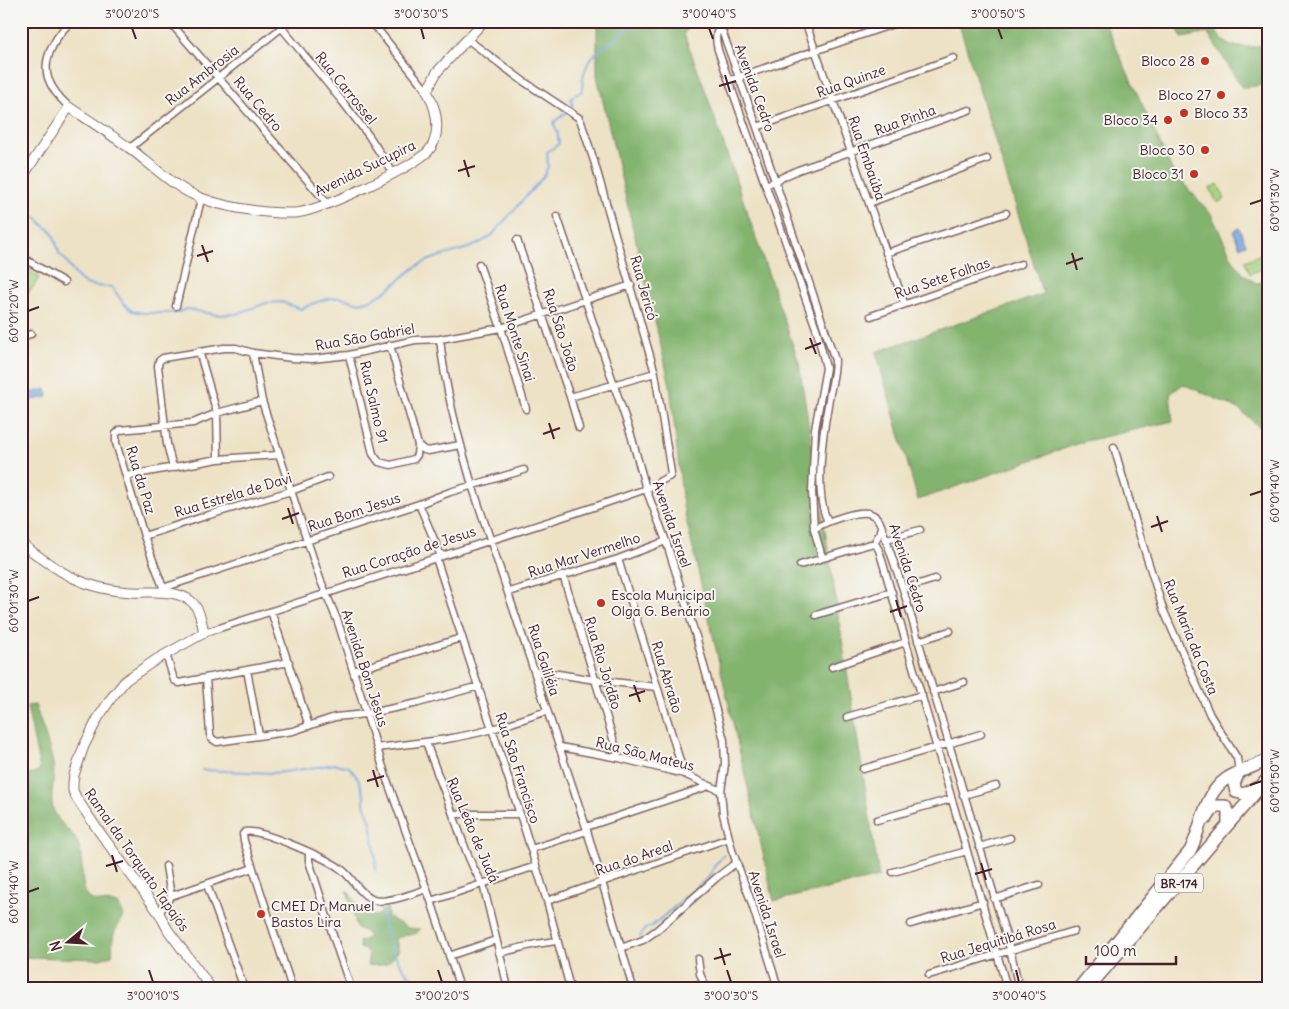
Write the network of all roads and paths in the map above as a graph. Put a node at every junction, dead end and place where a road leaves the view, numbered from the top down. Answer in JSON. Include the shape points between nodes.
{"nodes":[{"id":1,"x":73,"y":21,"type":"edge"},
{"id":2,"x":169,"y":21,"type":"edge"},
{"id":3,"x":276,"y":21,"type":"edge"},
{"id":4,"x":290,"y":21,"type":"edge"},
{"id":5,"x":371,"y":21,"type":"edge"},
{"id":6,"x":484,"y":21,"type":"edge"},
{"id":7,"x":736,"y":21,"type":"edge"},
{"id":8,"x":805,"y":21,"type":"edge"},
{"id":9,"x":902,"y":21,"type":"edge"},
{"id":10,"x":282,"y":28,"type":"junction"},
{"id":11,"x":721,"y":28,"type":"junction"},
{"id":12,"x":467,"y":39,"type":"junction"},
{"id":13,"x":816,"y":51,"type":"junction"},
{"id":14,"x":954,"y":58,"type":"dead end"},
{"id":15,"x":219,"y":77,"type":"junction"},
{"id":16,"x":739,"y":77,"type":"junction"},
{"id":17,"x":730,"y":80,"type":"junction"},
{"id":18,"x":427,"y":91,"type":"junction"},
{"id":19,"x":834,"y":101,"type":"junction"},
{"id":20,"x":69,"y":107,"type":"junction"},
{"id":21,"x":969,"y":110,"type":"dead end"},
{"id":22,"x":757,"y":127,"type":"junction"},
{"id":23,"x":130,"y":148,"type":"junction"},
{"id":24,"x":851,"y":152,"type":"junction"},
{"id":25,"x":987,"y":160,"type":"dead end"},
{"id":26,"x":393,"y":173,"type":"junction"},
{"id":27,"x":21,"y":179,"type":"edge"},
{"id":28,"x":774,"y":181,"type":"junction"},
{"id":29,"x":766,"y":185,"type":"junction"},
{"id":30,"x":201,"y":199,"type":"junction"},
{"id":31,"x":327,"y":203,"type":"junction"},
{"id":32,"x":869,"y":203,"type":"junction"},
{"id":33,"x":1006,"y":213,"type":"dead end"},
{"id":34,"x":557,"y":216,"type":"dead end"},
{"id":35,"x":517,"y":240,"type":"dead end"},
{"id":36,"x":886,"y":254,"type":"junction"},
{"id":37,"x":21,"y":257,"type":"edge"},
{"id":38,"x":479,"y":264,"type":"dead end"},
{"id":39,"x":1021,"y":264,"type":"dead end"},
{"id":40,"x":64,"y":282,"type":"dead end"},
{"id":41,"x":631,"y":285,"type":"junction"},
{"id":42,"x":585,"y":300,"type":"junction"},
{"id":43,"x":816,"y":300,"type":"junction"},
{"id":44,"x":904,"y":303,"type":"junction"},
{"id":45,"x":807,"y":304,"type":"junction"},
{"id":46,"x":176,"y":306,"type":"dead end"},
{"id":47,"x":542,"y":314,"type":"junction"},
{"id":48,"x":871,"y":316,"type":"dead end"},
{"id":49,"x":501,"y":328,"type":"junction"},
{"id":50,"x":31,"y":334,"type":"dead end"},
{"id":51,"x":21,"y":337,"type":"edge"},
{"id":52,"x":440,"y":339,"type":"junction"},
{"id":53,"x":390,"y":345,"type":"junction"},
{"id":54,"x":199,"y":351,"type":"junction"},
{"id":55,"x":253,"y":353,"type":"junction"},
{"id":56,"x":349,"y":355,"type":"junction"},
{"id":57,"x":655,"y":373,"type":"junction"},
{"id":58,"x":614,"y":385,"type":"junction"},
{"id":59,"x":570,"y":397,"type":"junction"},
{"id":60,"x":262,"y":401,"type":"junction"},
{"id":61,"x":526,"y":409,"type":"dead end"},
{"id":62,"x":217,"y":412,"type":"junction"},
{"id":63,"x":817,"y":417,"type":"junction"},
{"id":64,"x":825,"y":420,"type":"junction"},
{"id":65,"x":164,"y":426,"type":"junction"},
{"id":66,"x":579,"y":428,"type":"dead end"},
{"id":67,"x":418,"y":445,"type":"junction"},
{"id":68,"x":460,"y":445,"type":"junction"},
{"id":69,"x":1114,"y":447,"type":"dead end"},
{"id":70,"x":279,"y":454,"type":"junction"},
{"id":71,"x":218,"y":459,"type":"junction"},
{"id":72,"x":173,"y":468,"type":"junction"},
{"id":73,"x":524,"y":470,"type":"dead end"},
{"id":74,"x":126,"y":476,"type":"junction"},
{"id":75,"x":328,"y":476,"type":"dead end"},
{"id":76,"x":663,"y":481,"type":"joint"},
{"id":77,"x":472,"y":485,"type":"junction"},
{"id":78,"x":646,"y":489,"type":"junction"},
{"id":79,"x":291,"y":491,"type":"junction"},
{"id":80,"x":419,"y":504,"type":"junction"},
{"id":81,"x":829,"y":520,"type":"junction"},
{"id":82,"x":882,"y":528,"type":"junction"},
{"id":83,"x":814,"y":529,"type":"junction"},
{"id":84,"x":920,"y":530,"type":"dead end"},
{"id":85,"x":144,"y":536,"type":"junction"},
{"id":86,"x":887,"y":539,"type":"junction"},
{"id":87,"x":307,"y":540,"type":"junction"},
{"id":88,"x":491,"y":540,"type":"junction"},
{"id":89,"x":666,"y":541,"type":"junction"},
{"id":90,"x":21,"y":543,"type":"edge"},
{"id":91,"x":874,"y":544,"type":"junction"},
{"id":92,"x":438,"y":557,"type":"junction"},
{"id":93,"x":822,"y":558,"type":"junction"},
{"id":94,"x":618,"y":559,"type":"junction"},
{"id":95,"x":800,"y":565,"type":"dead end"},
{"id":96,"x":563,"y":576,"type":"junction"},
{"id":97,"x":935,"y":579,"type":"dead end"},
{"id":98,"x":903,"y":589,"type":"junction"},
{"id":99,"x":164,"y":590,"type":"junction"},
{"id":100,"x":509,"y":592,"type":"junction"},
{"id":101,"x":892,"y":592,"type":"junction"},
{"id":102,"x":326,"y":594,"type":"junction"},
{"id":103,"x":272,"y":611,"type":"junction"},
{"id":104,"x":816,"y":614,"type":"dead end"},
{"id":105,"x":950,"y":631,"type":"dead end"},
{"id":106,"x":204,"y":633,"type":"junction"},
{"id":107,"x":461,"y":638,"type":"junction"},
{"id":108,"x":918,"y":641,"type":"junction"},
{"id":109,"x":906,"y":642,"type":"junction"},
{"id":110,"x":166,"y":654,"type":"junction"},
{"id":111,"x":289,"y":662,"type":"junction"},
{"id":112,"x":832,"y":667,"type":"dead end"},
{"id":113,"x":247,"y":670,"type":"junction"},
{"id":114,"x":354,"y":671,"type":"junction"},
{"id":115,"x":535,"y":672,"type":"junction"},
{"id":116,"x":206,"y":678,"type":"junction"},
{"id":117,"x":595,"y":680,"type":"junction"},
{"id":118,"x":964,"y":682,"type":"dead end"},
{"id":119,"x":479,"y":686,"type":"junction"},
{"id":120,"x":657,"y":687,"type":"junction"},
{"id":121,"x":933,"y":692,"type":"junction"},
{"id":122,"x":922,"y":695,"type":"junction"},
{"id":123,"x":547,"y":711,"type":"junction"},
{"id":124,"x":366,"y":714,"type":"junction"},
{"id":125,"x":847,"y":718,"type":"dead end"},
{"id":126,"x":309,"y":726,"type":"junction"},
{"id":127,"x":492,"y":730,"type":"junction"},
{"id":128,"x":981,"y":734,"type":"dead end"},
{"id":129,"x":259,"y":735,"type":"junction"},
{"id":130,"x":426,"y":742,"type":"junction"},
{"id":131,"x":949,"y":744,"type":"junction"},
{"id":132,"x":560,"y":746,"type":"junction"},
{"id":133,"x":937,"y":747,"type":"junction"},
{"id":134,"x":377,"y":748,"type":"junction"},
{"id":135,"x":619,"y":758,"type":"junction"},
{"id":136,"x":1268,"y":759,"type":"edge"},
{"id":137,"x":863,"y":769,"type":"dead end"},
{"id":138,"x":1239,"y":772,"type":"junction"},
{"id":139,"x":684,"y":774,"type":"junction"},
{"id":140,"x":1267,"y":779,"type":"edge"},
{"id":141,"x":708,"y":786,"type":"junction"},
{"id":142,"x":996,"y":786,"type":"dead end"},
{"id":143,"x":721,"y":791,"type":"junction"},
{"id":144,"x":964,"y":795,"type":"junction"},
{"id":145,"x":951,"y":799,"type":"junction"},
{"id":146,"x":453,"y":814,"type":"junction"},
{"id":147,"x":520,"y":814,"type":"junction"},
{"id":148,"x":877,"y":820,"type":"dead end"},
{"id":149,"x":1228,"y":823,"type":"junction"},
{"id":150,"x":587,"y":829,"type":"junction"},
{"id":151,"x":1197,"y":835,"type":"junction"},
{"id":152,"x":729,"y":838,"type":"junction"},
{"id":153,"x":1010,"y":838,"type":"dead end"},
{"id":154,"x":979,"y":847,"type":"junction"},
{"id":155,"x":530,"y":849,"type":"junction"},
{"id":156,"x":967,"y":851,"type":"junction"},
{"id":157,"x":310,"y":853,"type":"junction"},
{"id":158,"x":737,"y":862,"type":"junction"},
{"id":159,"x":166,"y":866,"type":"dead end"},
{"id":160,"x":536,"y":866,"type":"junction"},
{"id":161,"x":253,"y":868,"type":"junction"},
{"id":162,"x":893,"y":872,"type":"dead end"},
{"id":163,"x":603,"y":882,"type":"junction"},
{"id":164,"x":484,"y":884,"type":"junction"},
{"id":165,"x":207,"y":885,"type":"junction"},
{"id":166,"x":1039,"y":885,"type":"dead end"},
{"id":167,"x":427,"y":889,"type":"junction"},
{"id":168,"x":171,"y":896,"type":"junction"},
{"id":169,"x":994,"y":899,"type":"junction"},
{"id":170,"x":431,"y":901,"type":"junction"},
{"id":171,"x":547,"y":901,"type":"junction"},
{"id":172,"x":983,"y":902,"type":"junction"},
{"id":173,"x":158,"y":913,"type":"junction"},
{"id":174,"x":911,"y":924,"type":"dead end"},
{"id":175,"x":1074,"y":931,"type":"dead end"},
{"id":176,"x":496,"y":940,"type":"junction"},
{"id":177,"x":556,"y":941,"type":"junction"},
{"id":178,"x":621,"y":948,"type":"junction"},
{"id":179,"x":1010,"y":949,"type":"junction"},
{"id":180,"x":499,"y":953,"type":"junction"},
{"id":181,"x":998,"y":953,"type":"junction"},
{"id":182,"x":449,"y":956,"type":"junction"},
{"id":183,"x":698,"y":959,"type":"dead end"},
{"id":184,"x":929,"y":975,"type":"dead end"},
{"id":185,"x":1082,"y":987,"type":"edge"},
{"id":186,"x":210,"y":988,"type":"edge"},
{"id":187,"x":244,"y":988,"type":"edge"},
{"id":188,"x":292,"y":988,"type":"edge"},
{"id":189,"x":351,"y":988,"type":"edge"},
{"id":190,"x":460,"y":988,"type":"edge"},
{"id":191,"x":508,"y":988,"type":"edge"},
{"id":192,"x":570,"y":988,"type":"edge"},
{"id":193,"x":633,"y":988,"type":"edge"},
{"id":194,"x":706,"y":988,"type":"edge"},
{"id":195,"x":778,"y":988,"type":"edge"},
{"id":196,"x":1007,"y":988,"type":"edge"},
{"id":197,"x":1019,"y":988,"type":"edge"}],
"edges":[{"from":1,"to":20,"type":"street","via":[[61,32],[46,65],[50,85]]},
{"from":2,"to":15,"type":"street","name":"Rua Cedro"},
{"from":3,"to":10,"type":"street","name":"Rua Carrossel"},
{"from":4,"to":10,"type":"street","name":"Rua Ambrosia"},
{"from":5,"to":18,"type":"street"},
{"from":6,"to":12,"type":"street"},
{"from":7,"to":11,"type":"street"},
{"from":8,"to":13,"type":"street","name":"Rua Embaúba"},
{"from":9,"to":13,"type":"street"},
{"from":10,"to":15,"type":"street","name":"Rua Ambrosia"},
{"from":10,"to":26,"type":"street","name":"Rua Carrossel","via":[[369,136]]},
{"from":11,"to":16,"type":"street","name":"Avenida Cedro"},
{"from":11,"to":17,"type":"street","name":"Avenida Cedro","via":[[715,38]]},
{"from":12,"to":18,"type":"street","via":[[437,72]]},
{"from":12,"to":41,"type":"street","name":"Rua Jericó","via":[[522,81],[579,118]]},
{"from":13,"to":16,"type":"street"},
{"from":13,"to":19,"type":"street","name":"Rua Embaúba"},
{"from":14,"to":19,"type":"street","name":"Rua Quinze"},
{"from":15,"to":23,"type":"street","name":"Rua Ambrosia"},
{"from":15,"to":31,"type":"street","name":"Rua Cedro"},
{"from":16,"to":17,"type":"street"},
{"from":16,"to":22,"type":"street","name":"Avenida Cedro"},
{"from":17,"to":29,"type":"street","name":"Avenida Cedro"},
{"from":18,"to":26,"type":"street","name":"Avenida Sucupira","via":[[435,113],[433,143],[427,153]]},
{"from":19,"to":22,"type":"street","name":"Rua Quinze"},
{"from":19,"to":24,"type":"street","name":"Rua Embaúba"},
{"from":20,"to":23,"type":"street","name":"Avenida Sucupira"},
{"from":20,"to":27,"type":"street"},
{"from":21,"to":24,"type":"street","name":"Rua Pinha"},
{"from":22,"to":28,"type":"street","name":"Avenida Cedro"},
{"from":23,"to":30,"type":"street","name":"Avenida Sucupira"},
{"from":24,"to":28,"type":"street","name":"Rua Pinha"},
{"from":24,"to":32,"type":"street","name":"Rua Embaúba"},
{"from":25,"to":32,"type":"street"},
{"from":26,"to":31,"type":"street","name":"Avenida Sucupira"},
{"from":28,"to":29,"type":"street","name":"Rua Pinha"},
{"from":28,"to":43,"type":"street","name":"Avenida Cedro"},
{"from":29,"to":45,"type":"street","name":"Avenida Cedro"},
{"from":30,"to":31,"type":"street","name":"Avenida Sucupira","via":[[290,213]]},
{"from":30,"to":46,"type":"street"},
{"from":32,"to":36,"type":"street","name":"Rua Embaúba"},
{"from":33,"to":36,"type":"street"},
{"from":34,"to":42,"type":"street","name":"Avenida Israel"},
{"from":35,"to":47,"type":"street","name":"Rua São João"},
{"from":36,"to":44,"type":"street","name":"Rua Embaúba"},
{"from":37,"to":40,"type":"street"},
{"from":38,"to":49,"type":"street","name":"Rua Monte Sinai"},
{"from":39,"to":44,"type":"street","name":"Rua Sete Folhas"},
{"from":41,"to":42,"type":"street","name":"Rua São Gabriel"},
{"from":41,"to":57,"type":"street","name":"Rua Jericó"},
{"from":42,"to":47,"type":"street","name":"Rua São Gabriel"},
{"from":42,"to":58,"type":"street","name":"Avenida Israel"},
{"from":43,"to":45,"type":"street"},
{"from":43,"to":64,"type":"street","name":"Avenida Cedro","via":[[835,371]]},
{"from":44,"to":48,"type":"street","name":"Rua Sete Folhas"},
{"from":45,"to":63,"type":"street","name":"Avenida Cedro","via":[[826,368]]},
{"from":47,"to":49,"type":"street","name":"Rua São Gabriel"},
{"from":47,"to":59,"type":"street","name":"Rua São João"},
{"from":49,"to":52,"type":"street","name":"Rua São Gabriel"},
{"from":49,"to":61,"type":"street","name":"Rua Monte Sinai"},
{"from":50,"to":51,"type":"street"},
{"from":52,"to":53,"type":"street","name":"Rua São Gabriel"},
{"from":52,"to":68,"type":"street","name":"Rua Galiléia","via":[[445,380]]},
{"from":53,"to":56,"type":"street","name":"Rua São Gabriel"},
{"from":53,"to":67,"type":"street"},
{"from":54,"to":55,"type":"street","name":"Rua São Gabriel","via":[[236,348]]},
{"from":54,"to":62,"type":"street"},
{"from":54,"to":65,"type":"street","name":"Rua São Gabriel","via":[[159,361]]},
{"from":55,"to":56,"type":"street","name":"Rua São Gabriel","via":[[312,359]]},
{"from":55,"to":60,"type":"street","name":"Avenida Bom Jesus"},
{"from":56,"to":67,"type":"street","name":"Rua Salmo 91","via":[[373,454],[379,462],[391,465],[414,459]]},
{"from":57,"to":58,"type":"street"},
{"from":57,"to":76,"type":"street","name":"Rua Jericó","via":[[671,473]]},
{"from":58,"to":59,"type":"street"},
{"from":58,"to":78,"type":"street","name":"Avenida Israel"},
{"from":59,"to":66,"type":"street","name":"Rua São João"},
{"from":60,"to":62,"type":"street","name":"Rua da Paz"},
{"from":60,"to":70,"type":"street","name":"Avenida Bom Jesus"},
{"from":62,"to":65,"type":"street","name":"Rua da Paz","via":[[193,423]]},
{"from":62,"to":71,"type":"street"},
{"from":63,"to":64,"type":"street"},
{"from":63,"to":83,"type":"street","name":"Avenida Cedro","via":[[812,492]]},
{"from":64,"to":81,"type":"street","name":"Avenida Cedro","via":[[822,504]]},
{"from":65,"to":72,"type":"street"},
{"from":65,"to":74,"type":"street","name":"Rua da Paz","via":[[117,432],[115,439]]},
{"from":67,"to":68,"type":"street","via":[[428,451]]},
{"from":68,"to":77,"type":"street","name":"Rua Galiléia"},
{"from":69,"to":138,"type":"street","name":"Rua Maria da Costa","via":[[1163,609],[1210,714],[1237,758]]},
{"from":70,"to":71,"type":"street"},
{"from":70,"to":79,"type":"street","name":"Avenida Bom Jesus"},
{"from":71,"to":72,"type":"street"},
{"from":72,"to":74,"type":"street"},
{"from":73,"to":77,"type":"street","name":"Rua Bom Jesus"},
{"from":74,"to":85,"type":"street","name":"Rua da Paz"},
{"from":75,"to":79,"type":"street","name":"Rua Estrela de Davi"},
{"from":76,"to":78,"type":"street","name":"Rua Coração de Jesus"},
{"from":77,"to":80,"type":"street","name":"Rua Bom Jesus"},
{"from":77,"to":88,"type":"street","name":"Rua Galiléia"},
{"from":78,"to":88,"type":"street","name":"Rua Coração de Jesus"},
{"from":78,"to":89,"type":"street","name":"Avenida Israel"},
{"from":79,"to":85,"type":"street","name":"Rua Estrela de Davi"},
{"from":79,"to":87,"type":"street","name":"Avenida Bom Jesus"},
{"from":80,"to":87,"type":"street","name":"Rua Bom Jesus"},
{"from":80,"to":92,"type":"street","name":"Rua São Francisco"},
{"from":81,"to":82,"type":"street","name":"Avenida Cedro","via":[[865,512],[878,518]]},
{"from":81,"to":83,"type":"street"},
{"from":82,"to":86,"type":"street","name":"Avenida Cedro"},
{"from":82,"to":91,"type":"street"},
{"from":83,"to":93,"type":"street","name":"Avenida Cedro"},
{"from":84,"to":86,"type":"street"},
{"from":85,"to":99,"type":"street","name":"Rua da Paz"},
{"from":86,"to":98,"type":"street","name":"Avenida Cedro"},
{"from":87,"to":99,"type":"street","name":"Rua Bom Jesus"},
{"from":87,"to":102,"type":"street","name":"Avenida Bom Jesus"},
{"from":88,"to":92,"type":"street","name":"Rua Coração de Jesus"},
{"from":88,"to":100,"type":"street","name":"Rua Galiléia"},
{"from":89,"to":94,"type":"street","name":"Rua Mar Vermelho"},
{"from":89,"to":143,"type":"street","name":"Avenida Israel","via":[[724,740]]},
{"from":90,"to":99,"type":"street","via":[[79,582],[130,592]]},
{"from":91,"to":93,"type":"street","name":"Avenida Cedro"},
{"from":91,"to":101,"type":"street","name":"Avenida Cedro","via":[[879,550]]},
{"from":92,"to":102,"type":"street","name":"Rua Coração de Jesus"},
{"from":92,"to":107,"type":"street","name":"Rua São Francisco"},
{"from":93,"to":95,"type":"street"},
{"from":94,"to":96,"type":"street","name":"Rua Mar Vermelho"},
{"from":94,"to":120,"type":"street","name":"Rua Abraão"},
{"from":96,"to":100,"type":"street","name":"Rua Mar Vermelho"},
{"from":96,"to":117,"type":"street","name":"Rua Rio Jordão"},
{"from":97,"to":98,"type":"street"},
{"from":98,"to":108,"type":"street","name":"Avenida Cedro"},
{"from":99,"to":106,"type":"street","via":[[192,601]]},
{"from":100,"to":115,"type":"street","name":"Rua Galiléia"},
{"from":101,"to":104,"type":"street"},
{"from":101,"to":109,"type":"street","name":"Avenida Cedro"},
{"from":102,"to":103,"type":"street","name":"Rua Coração de Jesus"},
{"from":102,"to":114,"type":"street","name":"Avenida Bom Jesus"},
{"from":103,"to":106,"type":"street","name":"Rua Coração de Jesus"},
{"from":103,"to":111,"type":"street"},
{"from":105,"to":108,"type":"street"},
{"from":106,"to":110,"type":"street","name":"Rua Coração de Jesus"},
{"from":107,"to":114,"type":"street"},
{"from":107,"to":119,"type":"street","name":"Rua São Francisco"},
{"from":108,"to":121,"type":"street","name":"Avenida Cedro"},
{"from":109,"to":112,"type":"street"},
{"from":109,"to":122,"type":"street","name":"Avenida Cedro"},
{"from":110,"to":116,"type":"street","via":[[176,682]]},
{"from":110,"to":173,"type":"street","name":"Ramal da Torquato Tapajós","via":[[126,680],[112,697],[84,746],[73,783],[77,798],[93,824]]},
{"from":111,"to":113,"type":"street"},
{"from":111,"to":126,"type":"street"},
{"from":113,"to":116,"type":"street"},
{"from":113,"to":129,"type":"street"},
{"from":114,"to":124,"type":"street","name":"Avenida Bom Jesus"},
{"from":115,"to":117,"type":"street"},
{"from":115,"to":123,"type":"street","name":"Rua Galiléia"},
{"from":116,"to":129,"type":"street","via":[[211,738],[218,742]]},
{"from":117,"to":120,"type":"street"},
{"from":117,"to":135,"type":"street","name":"Rua Rio Jordão"},
{"from":118,"to":121,"type":"street"},
{"from":119,"to":124,"type":"street"},
{"from":119,"to":127,"type":"street","name":"Rua São Francisco"},
{"from":120,"to":139,"type":"street","name":"Rua Abraão"},
{"from":121,"to":131,"type":"street","name":"Avenida Cedro"},
{"from":122,"to":125,"type":"street"},
{"from":122,"to":133,"type":"street","name":"Avenida Cedro"},
{"from":123,"to":127,"type":"street"},
{"from":123,"to":132,"type":"street","name":"Rua Galiléia"},
{"from":124,"to":126,"type":"street","via":[[336,717]]},
{"from":124,"to":134,"type":"street","name":"Avenida Bom Jesus"},
{"from":126,"to":129,"type":"street"},
{"from":127,"to":130,"type":"street"},
{"from":127,"to":147,"type":"street","name":"Rua São Francisco"},
{"from":128,"to":131,"type":"street"},
{"from":130,"to":134,"type":"street"},
{"from":130,"to":146,"type":"street","name":"Rua Leão de Judá"},
{"from":131,"to":133,"type":"street"},
{"from":131,"to":144,"type":"street","name":"Avenida Cedro"},
{"from":132,"to":135,"type":"street","name":"Rua São Mateus"},
{"from":132,"to":150,"type":"street","name":"Rua Galiléia"},
{"from":133,"to":137,"type":"street"},
{"from":133,"to":145,"type":"street","name":"Avenida Cedro"},
{"from":134,"to":167,"type":"street","name":"Avenida Bom Jesus"},
{"from":135,"to":139,"type":"street","name":"Rua São Mateus"},
{"from":136,"to":138,"type":"highway","number":"BR-174"},
{"from":138,"to":140,"type":"highway","via":[[1234,784],[1239,794],[1249,792]]},
{"from":138,"to":151,"type":"highway","number":"BR-174","via":[[1228,777],[1216,789]]},
{"from":139,"to":141,"type":"street","name":"Rua São Mateus"},
{"from":140,"to":149,"type":"highway","number":"BR-174"},
{"from":141,"to":143,"type":"street","name":"Rua São Mateus"},
{"from":141,"to":150,"type":"street"},
{"from":142,"to":144,"type":"street"},
{"from":143,"to":152,"type":"street","name":"Avenida Israel"},
{"from":144,"to":154,"type":"street","name":"Avenida Cedro"},
{"from":145,"to":148,"type":"street"},
{"from":145,"to":156,"type":"street","name":"Avenida Cedro"},
{"from":146,"to":147,"type":"street"},
{"from":146,"to":164,"type":"street","name":"Rua Leão de Judá","via":[[478,877]]},
{"from":147,"to":155,"type":"street","name":"Rua São Francisco"},
{"from":149,"to":151,"type":"highway","via":[[1225,806],[1215,806]]},
{"from":149,"to":185,"type":"highway","number":"BR-174"},
{"from":150,"to":155,"type":"street"},
{"from":150,"to":163,"type":"street","name":"Rua Galiléia"},
{"from":151,"to":185,"type":"highway","number":"BR-174","via":[[1190,851]]},
{"from":152,"to":158,"type":"street","name":"Avenida Israel"},
{"from":152,"to":163,"type":"street","name":"Rua do Areal"},
{"from":153,"to":154,"type":"street"},
{"from":154,"to":169,"type":"street","name":"Avenida Cedro"},
{"from":155,"to":160,"type":"street","name":"Rua São Francisco"},
{"from":156,"to":162,"type":"street"},
{"from":156,"to":172,"type":"street","name":"Avenida Cedro"},
{"from":157,"to":161,"type":"street","via":[[256,832],[245,832],[244,841]]},
{"from":157,"to":167,"type":"street","via":[[341,869],[374,900],[390,900]]},
{"from":157,"to":189,"type":"street","via":[[309,861]]},
{"from":158,"to":178,"type":"street","via":[[657,930],[635,944]]},
{"from":158,"to":195,"type":"street","name":"Avenida Israel"},
{"from":159,"to":168,"type":"street"},
{"from":160,"to":164,"type":"street"},
{"from":160,"to":171,"type":"street","name":"Rua São Francisco"},
{"from":161,"to":165,"type":"street"},
{"from":161,"to":188,"type":"street"},
{"from":163,"to":171,"type":"street","name":"Rua do Areal"},
{"from":163,"to":178,"type":"street","name":"Rua Galiléia"},
{"from":164,"to":170,"type":"street"},
{"from":164,"to":176,"type":"street","name":"Rua Leão de Judá"},
{"from":165,"to":168,"type":"street"},
{"from":165,"to":187,"type":"street"},
{"from":166,"to":169,"type":"street"},
{"from":167,"to":170,"type":"street","name":"Avenida Bom Jesus"},
{"from":168,"to":173,"type":"street"},
{"from":169,"to":179,"type":"street","name":"Avenida Cedro"},
{"from":170,"to":182,"type":"street","name":"Avenida Bom Jesus"},
{"from":171,"to":177,"type":"street","name":"Rua São Francisco"},
{"from":172,"to":174,"type":"street"},
{"from":172,"to":181,"type":"street","name":"Avenida Cedro"},
{"from":173,"to":186,"type":"street","name":"Ramal da Torquato Tapajós"},
{"from":175,"to":179,"type":"street","name":"Rua Jequitibá Rosa"},
{"from":176,"to":180,"type":"street","name":"Rua Leão de Judá"},
{"from":176,"to":182,"type":"street"},
{"from":177,"to":180,"type":"street"},
{"from":177,"to":192,"type":"street","name":"Rua São Francisco"},
{"from":178,"to":193,"type":"street","name":"Rua Galiléia"},
{"from":179,"to":181,"type":"street","name":"Rua Jequitibá Rosa"},
{"from":179,"to":197,"type":"street","name":"Avenida Cedro"},
{"from":180,"to":191,"type":"street","name":"Rua Leão de Judá"},
{"from":181,"to":184,"type":"street","name":"Rua Jequitibá Rosa"},
{"from":181,"to":196,"type":"street","name":"Avenida Cedro"},
{"from":182,"to":190,"type":"street","name":"Avenida Bom Jesus"},
{"from":183,"to":194,"type":"street"}]}
